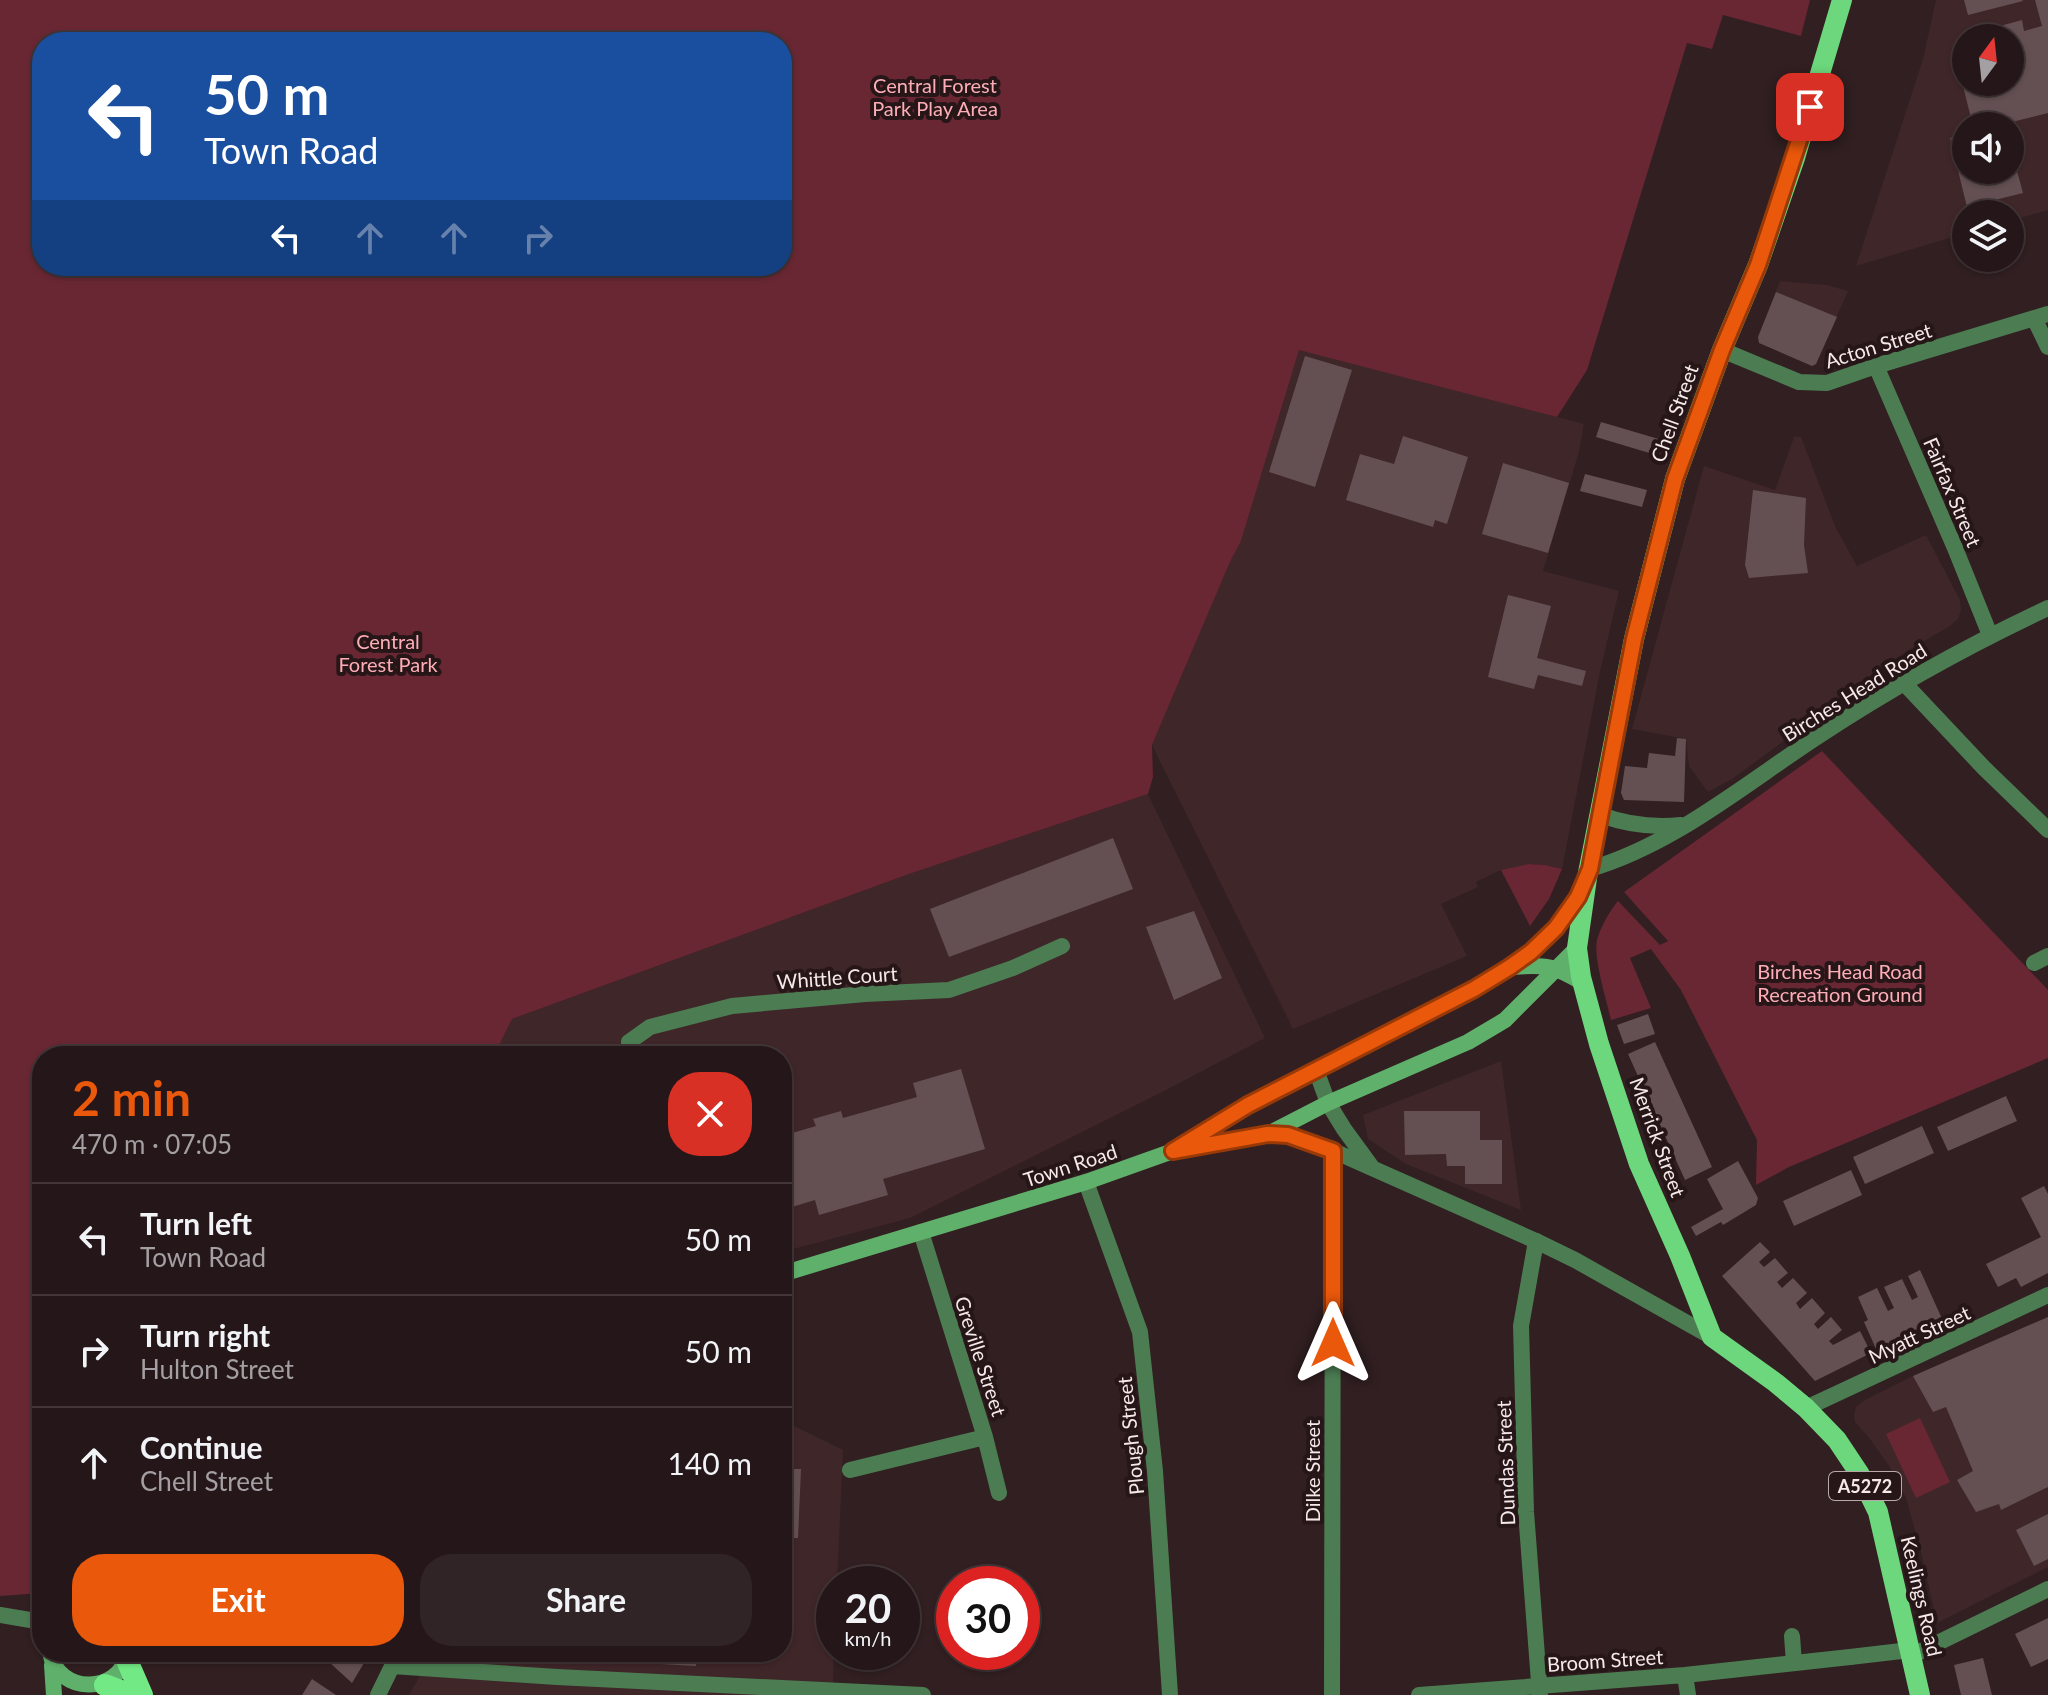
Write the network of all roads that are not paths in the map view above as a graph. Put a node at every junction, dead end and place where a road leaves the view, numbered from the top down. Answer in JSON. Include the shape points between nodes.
{"nodes":[{"id":1,"x":1842,"y":0,"type":"edge"},
{"id":2,"x":2041,"y":316,"type":"edge"},
{"id":3,"x":2048,"y":347,"type":"edge"},
{"id":4,"x":1722,"y":350,"type":"junction"},
{"id":5,"x":1876,"y":366,"type":"junction"},
{"id":6,"x":2048,"y":608,"type":"edge"},
{"id":7,"x":1990,"y":635,"type":"junction"},
{"id":8,"x":1903,"y":682,"type":"junction"},
{"id":9,"x":1601,"y":815,"type":"junction"},
{"id":10,"x":1689,"y":824,"type":"junction"},
{"id":11,"x":2048,"y":830,"type":"edge"},
{"id":12,"x":1588,"y":874,"type":"junction"},
{"id":13,"x":1062,"y":946,"type":"dead end"},
{"id":14,"x":1577,"y":948,"type":"junction"},
{"id":15,"x":1510,"y":967,"type":"junction"},
{"id":16,"x":1557,"y":968,"type":"junction"},
{"id":17,"x":1583,"y":983,"type":"junction"},
{"id":18,"x":629,"y":1046,"type":"edge"},
{"id":19,"x":1316,"y":1070,"type":"junction"},
{"id":20,"x":1328,"y":1103,"type":"junction"},
{"id":21,"x":1268,"y":1134,"type":"junction"},
{"id":22,"x":1173,"y":1151,"type":"junction"},
{"id":23,"x":1333,"y":1151,"type":"junction"},
{"id":24,"x":1372,"y":1167,"type":"junction"},
{"id":25,"x":1086,"y":1182,"type":"junction"},
{"id":26,"x":921,"y":1232,"type":"junction"},
{"id":27,"x":1536,"y":1241,"type":"junction"},
{"id":28,"x":792,"y":1271,"type":"edge"},
{"id":29,"x":2048,"y":1295,"type":"edge"},
{"id":30,"x":1712,"y":1337,"type":"junction"},
{"id":31,"x":1806,"y":1408,"type":"junction"},
{"id":32,"x":985,"y":1437,"type":"junction"},
{"id":33,"x":850,"y":1470,"type":"dead end"},
{"id":34,"x":999,"y":1493,"type":"dead end"},
{"id":35,"x":2048,"y":1589,"type":"edge"},
{"id":36,"x":0,"y":1615,"type":"edge"},
{"id":37,"x":32,"y":1620,"type":"edge"},
{"id":38,"x":1792,"y":1636,"type":"dead end"},
{"id":39,"x":1910,"y":1653,"type":"junction"},
{"id":40,"x":51,"y":1662,"type":"edge"},
{"id":41,"x":53,"y":1662,"type":"edge"},
{"id":42,"x":124,"y":1662,"type":"edge"},
{"id":43,"x":129,"y":1662,"type":"edge"},
{"id":44,"x":394,"y":1662,"type":"edge"},
{"id":45,"x":423,"y":1662,"type":"edge"},
{"id":46,"x":1794,"y":1663,"type":"junction"},
{"id":47,"x":1685,"y":1675,"type":"junction"},
{"id":48,"x":92,"y":1690,"type":"edge"},
{"id":49,"x":1540,"y":1690,"type":"edge"},
{"id":50,"x":54,"y":1695,"type":"edge"},
{"id":51,"x":131,"y":1695,"type":"edge"},
{"id":52,"x":142,"y":1695,"type":"edge"},
{"id":53,"x":378,"y":1695,"type":"edge"},
{"id":54,"x":923,"y":1695,"type":"edge"},
{"id":55,"x":1170,"y":1695,"type":"edge"},
{"id":56,"x":1332,"y":1695,"type":"edge"},
{"id":57,"x":1419,"y":1695,"type":"edge"},
{"id":58,"x":1688,"y":1695,"type":"edge"},
{"id":59,"x":1920,"y":1695,"type":"edge"}],
"edges":[{"from":1,"to":4,"type":"main road","name":"Chell Street","via":[[1795,158]]},
{"from":2,"to":3,"type":"street"},
{"from":2,"to":5,"type":"street","name":"Acton Street"},
{"from":4,"to":5,"type":"street","name":"Acton Street","via":[[1815,384]]},
{"from":4,"to":9,"type":"main road","name":"Chell Street","via":[[1664,521],[1634,639]]},
{"from":5,"to":7,"type":"street","name":"Fairfax Street"},
{"from":6,"to":7,"type":"street","name":"Birches Head Road"},
{"from":7,"to":8,"type":"street","name":"Birches Head Road"},
{"from":8,"to":10,"type":"street","name":"Birches Head Road"},
{"from":8,"to":11,"type":"street"},
{"from":9,"to":10,"type":"street","via":[[1642,826]]},
{"from":9,"to":12,"type":"main road","name":"Chell Street"},
{"from":10,"to":12,"type":"street","name":"Birches Head Road"},
{"from":12,"to":14,"type":"main road","name":"Chell Street"},
{"from":12,"to":15,"type":"main road","via":[[1556,928]]},
{"from":13,"to":18,"type":"street","name":"Whittle Court","via":[[949,990],[732,1006],[650,1027]]},
{"from":14,"to":16,"type":"main road"},
{"from":14,"to":17,"type":"main road","name":"Merrick Street"},
{"from":15,"to":16,"type":"main road"},
{"from":15,"to":19,"type":"main road"},
{"from":16,"to":17,"type":"main road"},
{"from":16,"to":20,"type":"main road","via":[[1488,1031]]},
{"from":17,"to":30,"type":"main road","name":"Merrick Street","via":[[1639,1164]]},
{"from":19,"to":20,"type":"street","name":"Town Road"},
{"from":19,"to":22,"type":"main road"},
{"from":20,"to":21,"type":"main road"},
{"from":20,"to":24,"type":"street","name":"Town Road"},
{"from":21,"to":22,"type":"main road","name":"Town Road"},
{"from":21,"to":23,"type":"street","name":"Town Road","via":[[1288,1135]]},
{"from":22,"to":25,"type":"main road","name":"Town Road"},
{"from":23,"to":24,"type":"street","name":"Town Road"},
{"from":23,"to":56,"type":"street","name":"Dilke Street"},
{"from":24,"to":27,"type":"street","name":"Town Road"},
{"from":25,"to":26,"type":"main road","name":"Town Road"},
{"from":25,"to":55,"type":"street","name":"Plough Street","via":[[1140,1332]]},
{"from":26,"to":28,"type":"main road","name":"Town Road"},
{"from":26,"to":32,"type":"street","name":"Greville Street"},
{"from":27,"to":30,"type":"street","name":"Town Road"},
{"from":27,"to":49,"type":"street","name":"Dundas Street","via":[[1521,1326],[1526,1512]]},
{"from":29,"to":31,"type":"street","name":"Myatt Street"},
{"from":30,"to":31,"type":"main road","name":"Keelings Road","number":"A5272"},
{"from":31,"to":39,"type":"main road","name":"Keelings Road","number":"A5272","via":[[1837,1440],[1878,1512]]},
{"from":32,"to":33,"type":"street"},
{"from":32,"to":34,"type":"street","name":"Greville Street"},
{"from":35,"to":39,"type":"street","name":"Broom Street"},
{"from":36,"to":37,"type":"street"},
{"from":38,"to":46,"type":"street"},
{"from":39,"to":46,"type":"street","name":"Broom Street"},
{"from":39,"to":59,"type":"main road","name":"Keelings Road","number":"A5272"},
{"from":40,"to":50,"type":"main road"},
{"from":41,"to":48,"type":"main road","via":[[67,1682]]},
{"from":42,"to":48,"type":"main road","via":[[119,1674]]},
{"from":43,"to":52,"type":"highway"},
{"from":44,"to":53,"type":"street"},
{"from":45,"to":54,"type":"street","via":[[557,1677]]},
{"from":46,"to":47,"type":"street","name":"Broom Street"},
{"from":47,"to":49,"type":"street","name":"Broom Street"},
{"from":47,"to":58,"type":"street"},
{"from":48,"to":51,"type":"highway"},
{"from":49,"to":57,"type":"street","name":"Broom Street"}]}
